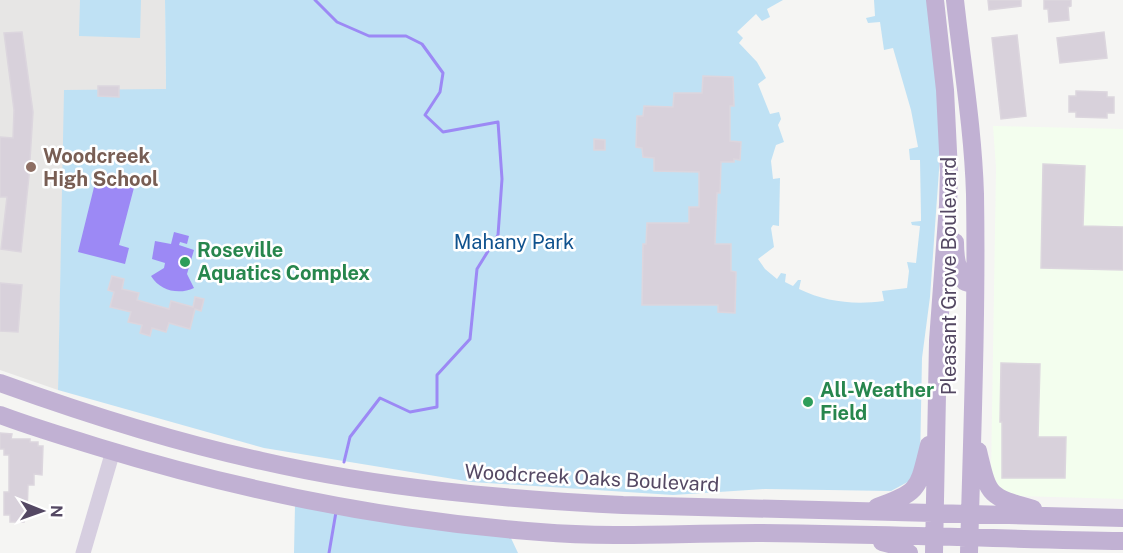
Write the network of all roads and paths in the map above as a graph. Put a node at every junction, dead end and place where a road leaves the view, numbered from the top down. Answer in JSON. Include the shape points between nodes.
{"nodes":[{"id":1,"x":935,"y":0,"type":"edge"},
{"id":2,"x":955,"y":0,"type":"edge"},
{"id":3,"x":949,"y":172,"type":"junction"},
{"id":4,"x":975,"y":285,"type":"junction"},
{"id":5,"x":0,"y":384,"type":"edge"},
{"id":6,"x":937,"y":414,"type":"junction"},
{"id":7,"x":0,"y":415,"type":"edge"},
{"id":8,"x":120,"y":424,"type":"junction"},
{"id":9,"x":972,"y":426,"type":"junction"},
{"id":10,"x":112,"y":451,"type":"junction"},
{"id":11,"x":865,"y":511,"type":"junction"},
{"id":12,"x":935,"y":513,"type":"junction"},
{"id":13,"x":970,"y":514,"type":"junction"},
{"id":14,"x":1058,"y":516,"type":"junction"},
{"id":15,"x":1123,"y":518,"type":"edge"},
{"id":16,"x":863,"y":536,"type":"junction"},
{"id":17,"x":1059,"y":540,"type":"junction"},
{"id":18,"x":1123,"y":541,"type":"edge"},
{"id":19,"x":934,"y":545,"type":"edge"},
{"id":20,"x":969,"y":545,"type":"edge"},
{"id":21,"x":83,"y":553,"type":"edge"},
{"id":22,"x":909,"y":553,"type":"edge"},
{"id":23,"x":996,"y":553,"type":"edge"}],
"edges":[{"from":1,"to":3,"type":"main road","name":"Pleasant Grove Boulevard"},
{"from":2,"to":4,"type":"main road","name":"Pleasant Grove Boulevard","via":[[972,153]]},
{"from":3,"to":4,"type":"main road","via":[[956,212],[956,265],[964,282]]},
{"from":3,"to":6,"type":"main road","name":"Pleasant Grove Boulevard"},
{"from":4,"to":9,"type":"main road","name":"Pleasant Grove Boulevard"},
{"from":5,"to":8,"type":"main road","name":"Woodcreek Oaks Boulevard"},
{"from":6,"to":11,"type":"main road","via":[[915,489],[904,498]]},
{"from":6,"to":12,"type":"main road","name":"Pleasant Grove Boulevard"},
{"from":7,"to":10,"type":"main road"},
{"from":8,"to":10,"type":"main road"},
{"from":8,"to":11,"type":"main road","name":"Woodcreek Oaks Boulevard","via":[[262,462],[458,494],[611,505]]},
{"from":9,"to":13,"type":"main road","name":"Pleasant Grove Boulevard"},
{"from":9,"to":14,"type":"main road","via":[[991,492],[1004,501]]},
{"from":10,"to":16,"type":"main road","via":[[312,502],[456,524],[623,535]]},
{"from":10,"to":21,"type":"street"},
{"from":11,"to":12,"type":"main road","name":"Woodcreek Oaks Boulevard"},
{"from":12,"to":13,"type":"main road","name":"Woodcreek Oaks Boulevard"},
{"from":12,"to":19,"type":"main road","name":"Pleasant Grove Boulevard"},
{"from":13,"to":14,"type":"main road","name":"Woodcreek Oaks Boulevard"},
{"from":13,"to":20,"type":"main road","name":"Pleasant Grove Boulevard"},
{"from":14,"to":15,"type":"main road","name":"Woodcreek Oaks Boulevard"},
{"from":16,"to":19,"type":"main road"},
{"from":16,"to":22,"type":"main road"},
{"from":17,"to":18,"type":"main road"},
{"from":17,"to":20,"type":"main road"},
{"from":17,"to":23,"type":"main road"},
{"from":19,"to":20,"type":"main road"}]}
